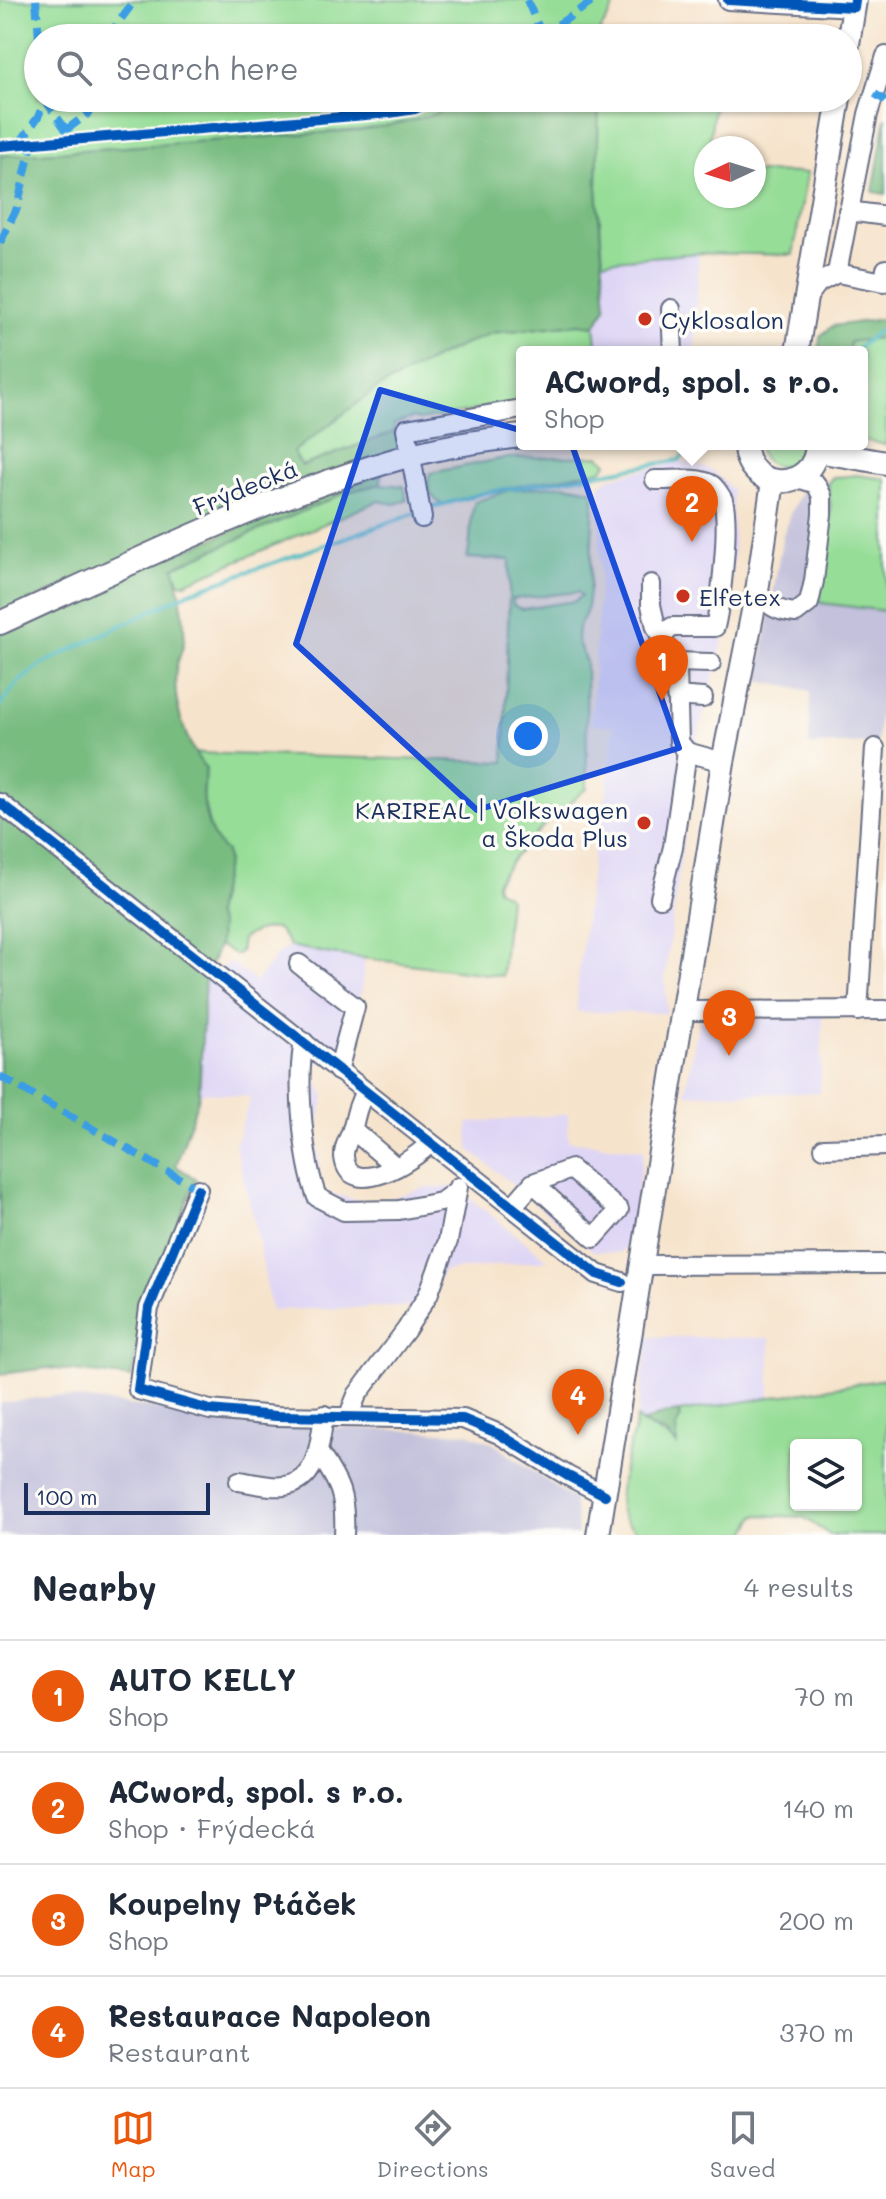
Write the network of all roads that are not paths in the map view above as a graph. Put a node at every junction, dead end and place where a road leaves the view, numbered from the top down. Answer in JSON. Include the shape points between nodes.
{"nodes":[{"id":1,"x":728,"y":0,"type":"edge"},
{"id":2,"x":855,"y":4,"type":"edge"},
{"id":3,"x":852,"y":24,"type":"edge"},
{"id":4,"x":886,"y":56,"type":"edge"},
{"id":5,"x":837,"y":112,"type":"edge"},
{"id":6,"x":848,"y":211,"type":"junction"},
{"id":7,"x":886,"y":216,"type":"edge"},
{"id":8,"x":886,"y":269,"type":"edge"},
{"id":9,"x":837,"y":273,"type":"junction"},
{"id":10,"x":806,"y":299,"type":"junction"},
{"id":11,"x":671,"y":309,"type":"dead end"},
{"id":12,"x":673,"y":346,"type":"edge"},
{"id":13,"x":798,"y":346,"type":"edge"},
{"id":14,"x":516,"y":410,"type":"edge"},
{"id":15,"x":516,"y":437,"type":"edge"},
{"id":16,"x":746,"y":450,"type":"edge"},
{"id":17,"x":816,"y":450,"type":"edge"},
{"id":18,"x":826,"y":450,"type":"edge"},
{"id":19,"x":409,"y":456,"type":"junction"},
{"id":20,"x":886,"y":463,"type":"edge"},
{"id":21,"x":798,"y":478,"type":"junction"},
{"id":22,"x":655,"y":480,"type":"dead end"},
{"id":23,"x":773,"y":481,"type":"junction"},
{"id":24,"x":422,"y":518,"type":"dead end"},
{"id":25,"x":651,"y":584,"type":"dead end"},
{"id":26,"x":757,"y":591,"type":"junction"},
{"id":27,"x":0,"y":623,"type":"edge"},
{"id":28,"x":661,"y":637,"type":"junction"},
{"id":29,"x":674,"y":662,"type":"junction"},
{"id":30,"x":711,"y":663,"type":"dead end"},
{"id":31,"x":676,"y":696,"type":"junction"},
{"id":32,"x":703,"y":698,"type":"dead end"},
{"id":33,"x":875,"y":748,"type":"dead end"},
{"id":34,"x":687,"y":752,"type":"junction"},
{"id":35,"x":723,"y":762,"type":"junction"},
{"id":36,"x":0,"y":803,"type":"edge"},
{"id":37,"x":660,"y":898,"type":"dead end"},
{"id":38,"x":299,"y":964,"type":"dead end"},
{"id":39,"x":886,"y":1010,"type":"edge"},
{"id":40,"x":685,"y":1011,"type":"junction"},
{"id":41,"x":858,"y":1011,"type":"junction"},
{"id":42,"x":304,"y":1042,"type":"junction"},
{"id":43,"x":338,"y":1071,"type":"junction"},
{"id":44,"x":365,"y":1092,"type":"junction"},
{"id":45,"x":352,"y":1129,"type":"junction"},
{"id":46,"x":430,"y":1143,"type":"junction"},
{"id":47,"x":886,"y":1146,"type":"edge"},
{"id":48,"x":824,"y":1148,"type":"dead end"},
{"id":49,"x":396,"y":1167,"type":"junction"},
{"id":50,"x":465,"y":1170,"type":"junction"},
{"id":51,"x":533,"y":1183,"type":"dead end"},
{"id":52,"x":198,"y":1189,"type":"dead end"},
{"id":53,"x":456,"y":1191,"type":"junction"},
{"id":54,"x":512,"y":1207,"type":"junction"},
{"id":55,"x":886,"y":1264,"type":"edge"},
{"id":56,"x":643,"y":1265,"type":"junction"},
{"id":57,"x":622,"y":1282,"type":"dead end"},
{"id":58,"x":324,"y":1415,"type":"junction"},
{"id":59,"x":349,"y":1415,"type":"junction"},
{"id":60,"x":319,"y":1453,"type":"junction"},
{"id":61,"x":239,"y":1481,"type":"dead end"},
{"id":62,"x":605,"y":1495,"type":"junction"},
{"id":63,"x":602,"y":1533,"type":"edge"},
{"id":64,"x":344,"y":1535,"type":"edge"}],
"edges":[{"from":1,"to":2,"type":"street"},
{"from":2,"to":3,"type":"main road"},
{"from":4,"to":6,"type":"street"},
{"from":5,"to":10,"type":"main road"},
{"from":6,"to":7,"type":"street"},
{"from":6,"to":9,"type":"street"},
{"from":8,"to":9,"type":"street","via":[[884,282]]},
{"from":9,"to":10,"type":"street","via":[[818,283]]},
{"from":10,"to":13,"type":"main road"},
{"from":11,"to":12,"type":"street"},
{"from":14,"to":19,"type":"street","via":[[406,429]]},
{"from":15,"to":19,"type":"main road","name":"Frýdecká"},
{"from":16,"to":23,"type":"main road","via":[[754,470]]},
{"from":17,"to":21,"type":"main road"},
{"from":18,"to":20,"type":"main road"},
{"from":19,"to":24,"type":"street"},
{"from":19,"to":27,"type":"main road","name":"Frýdecká","via":[[317,486]]},
{"from":21,"to":23,"type":"main road"},
{"from":21,"to":26,"type":"street","via":[[816,484],[822,496],[809,603],[796,613],[778,611]]},
{"from":22,"to":28,"type":"street","via":[[713,485],[723,498],[721,604],[715,627],[672,627]]},
{"from":23,"to":26,"type":"main road"},
{"from":25,"to":28,"type":"street"},
{"from":26,"to":35,"type":"main road"},
{"from":28,"to":29,"type":"street"},
{"from":29,"to":30,"type":"street"},
{"from":29,"to":31,"type":"street"},
{"from":31,"to":32,"type":"street"},
{"from":31,"to":34,"type":"street","via":[[679,742]]},
{"from":33,"to":41,"type":"street"},
{"from":34,"to":35,"type":"street"},
{"from":34,"to":37,"type":"street"},
{"from":35,"to":40,"type":"main road"},
{"from":36,"to":42,"type":"street"},
{"from":38,"to":43,"type":"street","via":[[355,1007]]},
{"from":39,"to":41,"type":"street"},
{"from":40,"to":41,"type":"street"},
{"from":40,"to":56,"type":"main road"},
{"from":42,"to":43,"type":"street"},
{"from":42,"to":53,"type":"street","via":[[300,1064],[306,1140],[317,1197],[344,1211],[399,1210],[441,1202]]},
{"from":43,"to":44,"type":"street"},
{"from":44,"to":45,"type":"street"},
{"from":44,"to":46,"type":"street"},
{"from":45,"to":49,"type":"street"},
{"from":45,"to":49,"type":"street","via":[[343,1153],[354,1173],[374,1177]]},
{"from":46,"to":49,"type":"street"},
{"from":46,"to":50,"type":"street"},
{"from":47,"to":48,"type":"street"},
{"from":50,"to":53,"type":"street"},
{"from":50,"to":54,"type":"street"},
{"from":51,"to":54,"type":"street"},
{"from":52,"to":58,"type":"street","via":[[149,1308],[138,1390],[210,1410]]},
{"from":53,"to":59,"type":"street","via":[[448,1241],[428,1295],[357,1395]]},
{"from":54,"to":57,"type":"street","via":[[597,1274]]},
{"from":55,"to":56,"type":"street"},
{"from":56,"to":62,"type":"main road"},
{"from":58,"to":59,"type":"street"},
{"from":58,"to":60,"type":"street"},
{"from":59,"to":62,"type":"street","via":[[463,1419]]},
{"from":60,"to":61,"type":"street","via":[[297,1483],[282,1487]]},
{"from":60,"to":64,"type":"street","via":[[339,1483]]},
{"from":62,"to":63,"type":"main road"}]}
